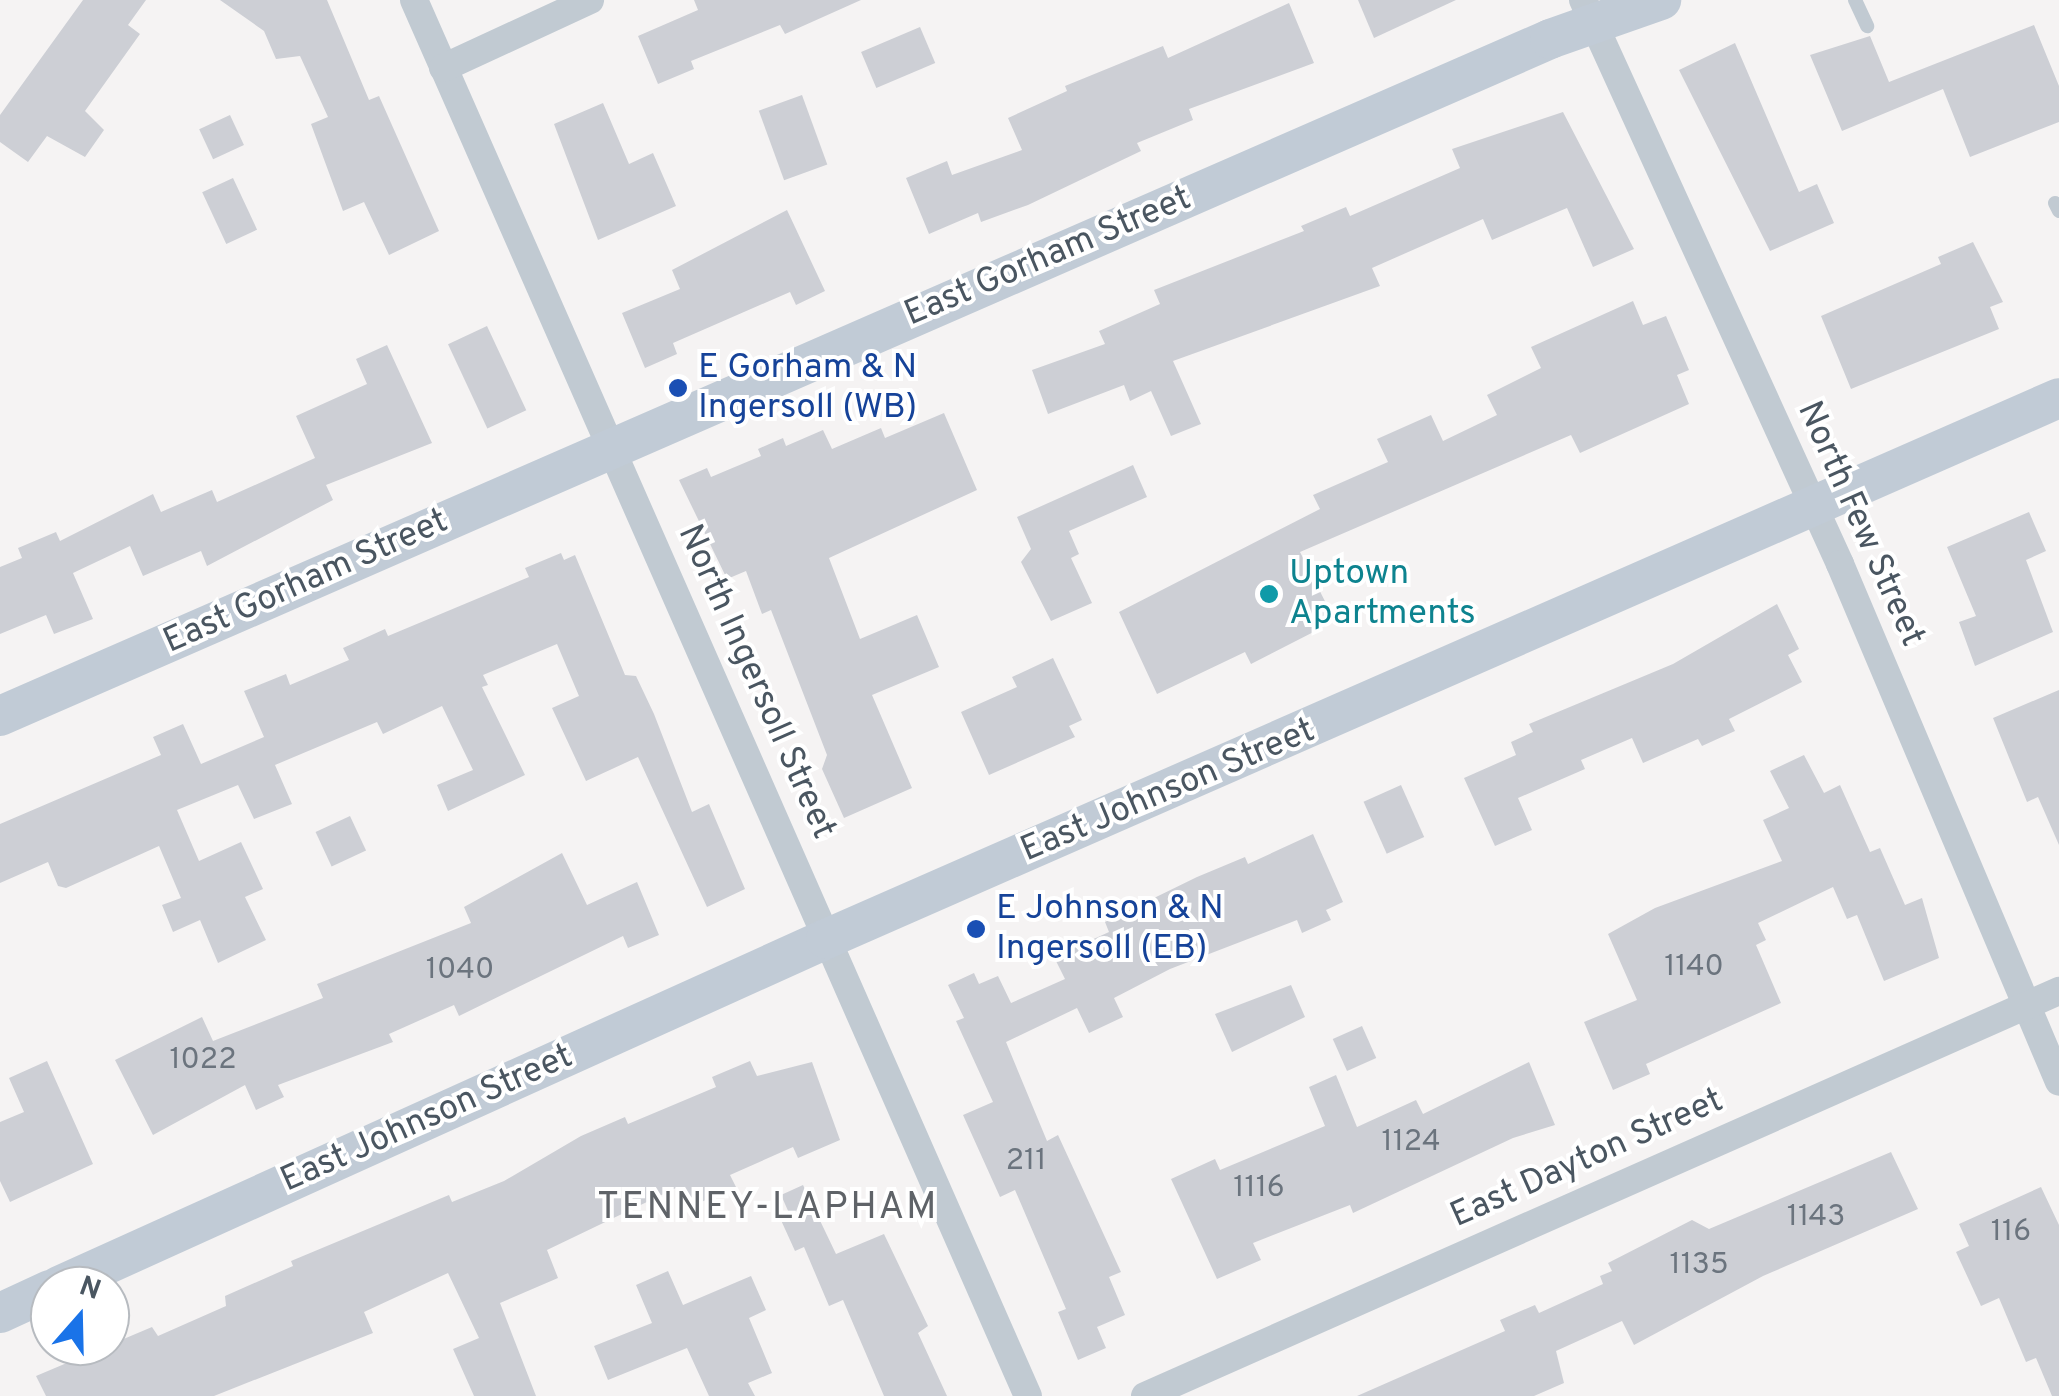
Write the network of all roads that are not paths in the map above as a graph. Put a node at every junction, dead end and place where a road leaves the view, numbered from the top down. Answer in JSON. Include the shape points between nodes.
{"nodes":[{"id":1,"x":414,"y":0,"type":"edge"},
{"id":2,"x":590,"y":0,"type":"edge"},
{"id":3,"x":1661,"y":0,"type":"edge"},
{"id":4,"x":1855,"y":0,"type":"edge"},
{"id":5,"x":1587,"y":10,"type":"edge"},
{"id":6,"x":1867,"y":26,"type":"dead end"},
{"id":7,"x":443,"y":68,"type":"junction"},
{"id":8,"x":2059,"y":398,"type":"edge"},
{"id":9,"x":611,"y":446,"type":"junction"},
{"id":10,"x":1814,"y":508,"type":"junction"},
{"id":11,"x":0,"y":716,"type":"edge"},
{"id":12,"x":826,"y":939,"type":"junction"},
{"id":13,"x":2059,"y":991,"type":"edge"},
{"id":14,"x":2025,"y":1006,"type":"junction"},
{"id":15,"x":2059,"y":1082,"type":"edge"},
{"id":16,"x":103,"y":1266,"type":"edge"},
{"id":17,"x":30,"y":1299,"type":"edge"},
{"id":18,"x":0,"y":1312,"type":"edge"},
{"id":19,"x":1028,"y":1396,"type":"edge"},
{"id":20,"x":1145,"y":1396,"type":"edge"}],
"edges":[{"from":1,"to":7,"type":"street","name":"North Ingersoll Street"},
{"from":2,"to":7,"type":"street"},
{"from":3,"to":5,"type":"main road","name":"East Gorham Street"},
{"from":4,"to":6,"type":"lane"},
{"from":5,"to":9,"type":"main road","name":"East Gorham Street"},
{"from":5,"to":10,"type":"street","name":"North Few Street"},
{"from":7,"to":9,"type":"street","name":"North Ingersoll Street"},
{"from":8,"to":10,"type":"main road","name":"East Johnson Street"},
{"from":9,"to":11,"type":"main road","name":"East Gorham Street"},
{"from":9,"to":12,"type":"street","name":"North Ingersoll Street"},
{"from":10,"to":12,"type":"main road","name":"East Johnson Street"},
{"from":10,"to":14,"type":"street","name":"North Few Street"},
{"from":12,"to":16,"type":"main road","name":"East Johnson Street"},
{"from":12,"to":19,"type":"street","name":"North Ingersoll Street"},
{"from":13,"to":14,"type":"street","name":"East Dayton Street"},
{"from":14,"to":15,"type":"street","name":"North Few Street"},
{"from":14,"to":20,"type":"street","name":"East Dayton Street"},
{"from":17,"to":18,"type":"main road"}]}
